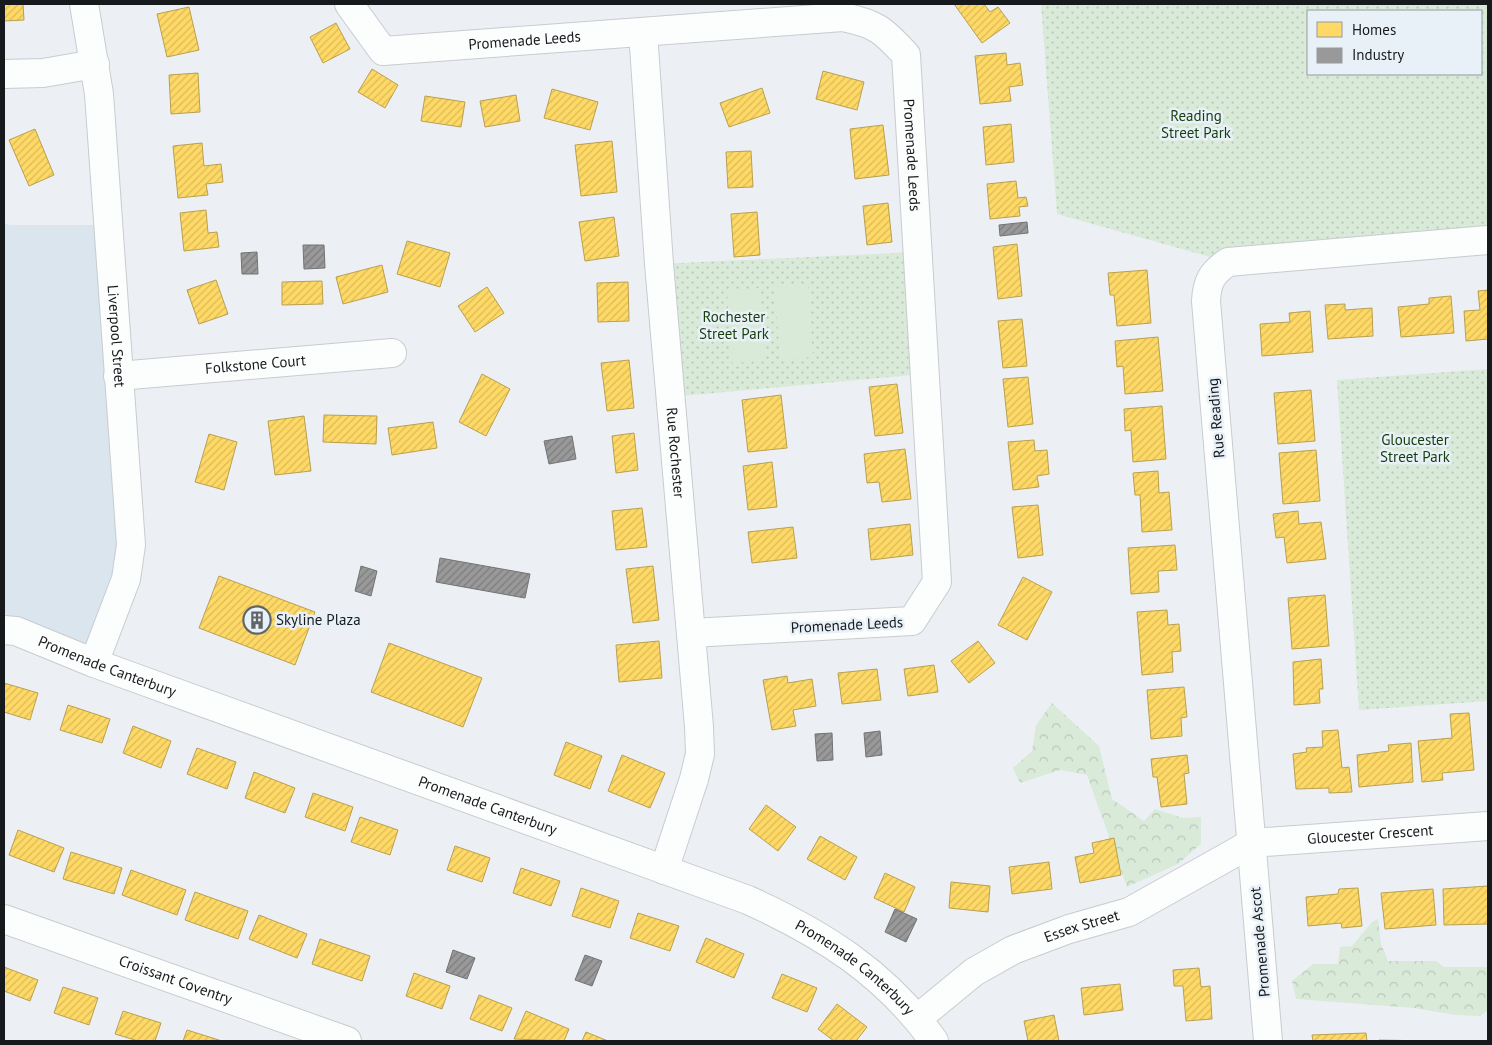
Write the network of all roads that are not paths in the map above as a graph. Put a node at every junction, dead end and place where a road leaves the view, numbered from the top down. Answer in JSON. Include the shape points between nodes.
{"nodes":[{"id":1,"x":84,"y":4,"type":"edge"},
{"id":2,"x":349,"y":4,"type":"edge"},
{"id":3,"x":642,"y":32,"type":"junction"},
{"id":4,"x":95,"y":64,"type":"junction"},
{"id":5,"x":4,"y":74,"type":"edge"},
{"id":6,"x":1488,"y":240,"type":"edge"},
{"id":7,"x":392,"y":353,"type":"dead end"},
{"id":8,"x":118,"y":376,"type":"junction"},
{"id":9,"x":4,"y":630,"type":"edge"},
{"id":10,"x":691,"y":633,"type":"junction"},
{"id":11,"x":94,"y":663,"type":"junction"},
{"id":12,"x":1488,"y":826,"type":"edge"},
{"id":13,"x":1252,"y":844,"type":"junction"},
{"id":14,"x":664,"y":870,"type":"junction"},
{"id":15,"x":4,"y":920,"type":"edge"},
{"id":16,"x":918,"y":1018,"type":"junction"},
{"id":17,"x":347,"y":1041,"type":"edge"},
{"id":18,"x":934,"y":1041,"type":"edge"},
{"id":19,"x":1268,"y":1041,"type":"edge"}],
"edges":[{"from":1,"to":4,"type":"street","name":"Liverpool Street"},
{"from":2,"to":3,"type":"street","name":"Promenade Leeds","via":[[383,51]]},
{"from":3,"to":10,"type":"street","name":"Rue Rochester","via":[[658,264]]},
{"from":3,"to":10,"type":"street","name":"Promenade Leeds","via":[[843,16],[877,27],[906,56],[937,582],[912,622]]},
{"from":4,"to":5,"type":"street","via":[[43,73]]},
{"from":4,"to":8,"type":"street","name":"Liverpool Street"},
{"from":6,"to":13,"type":"street","name":"Rue Reading","via":[[1228,262],[1215,271],[1206,286]]},
{"from":7,"to":8,"type":"street","name":"Folkstone Court"},
{"from":8,"to":11,"type":"street","name":"Liverpool Street","via":[[131,545],[126,579]]},
{"from":9,"to":11,"type":"street","name":"Promenade Canterbury"},
{"from":10,"to":14,"type":"street","name":"Rue Rochester","via":[[700,754]]},
{"from":11,"to":14,"type":"street","name":"Promenade Canterbury"},
{"from":12,"to":13,"type":"street","name":"Gloucester Crescent"},
{"from":13,"to":16,"type":"street","name":"Essex Street","via":[[1129,912],[1069,929],[1013,950],[974,972]]},
{"from":13,"to":19,"type":"street","name":"Promenade Ascot"},
{"from":14,"to":16,"type":"street","name":"Promenade Canterbury","via":[[748,900],[796,922],[844,951],[885,984]]},
{"from":15,"to":17,"type":"street","name":"Croissant Coventry"},
{"from":16,"to":18,"type":"street","name":"Promenade Canterbury"}]}
